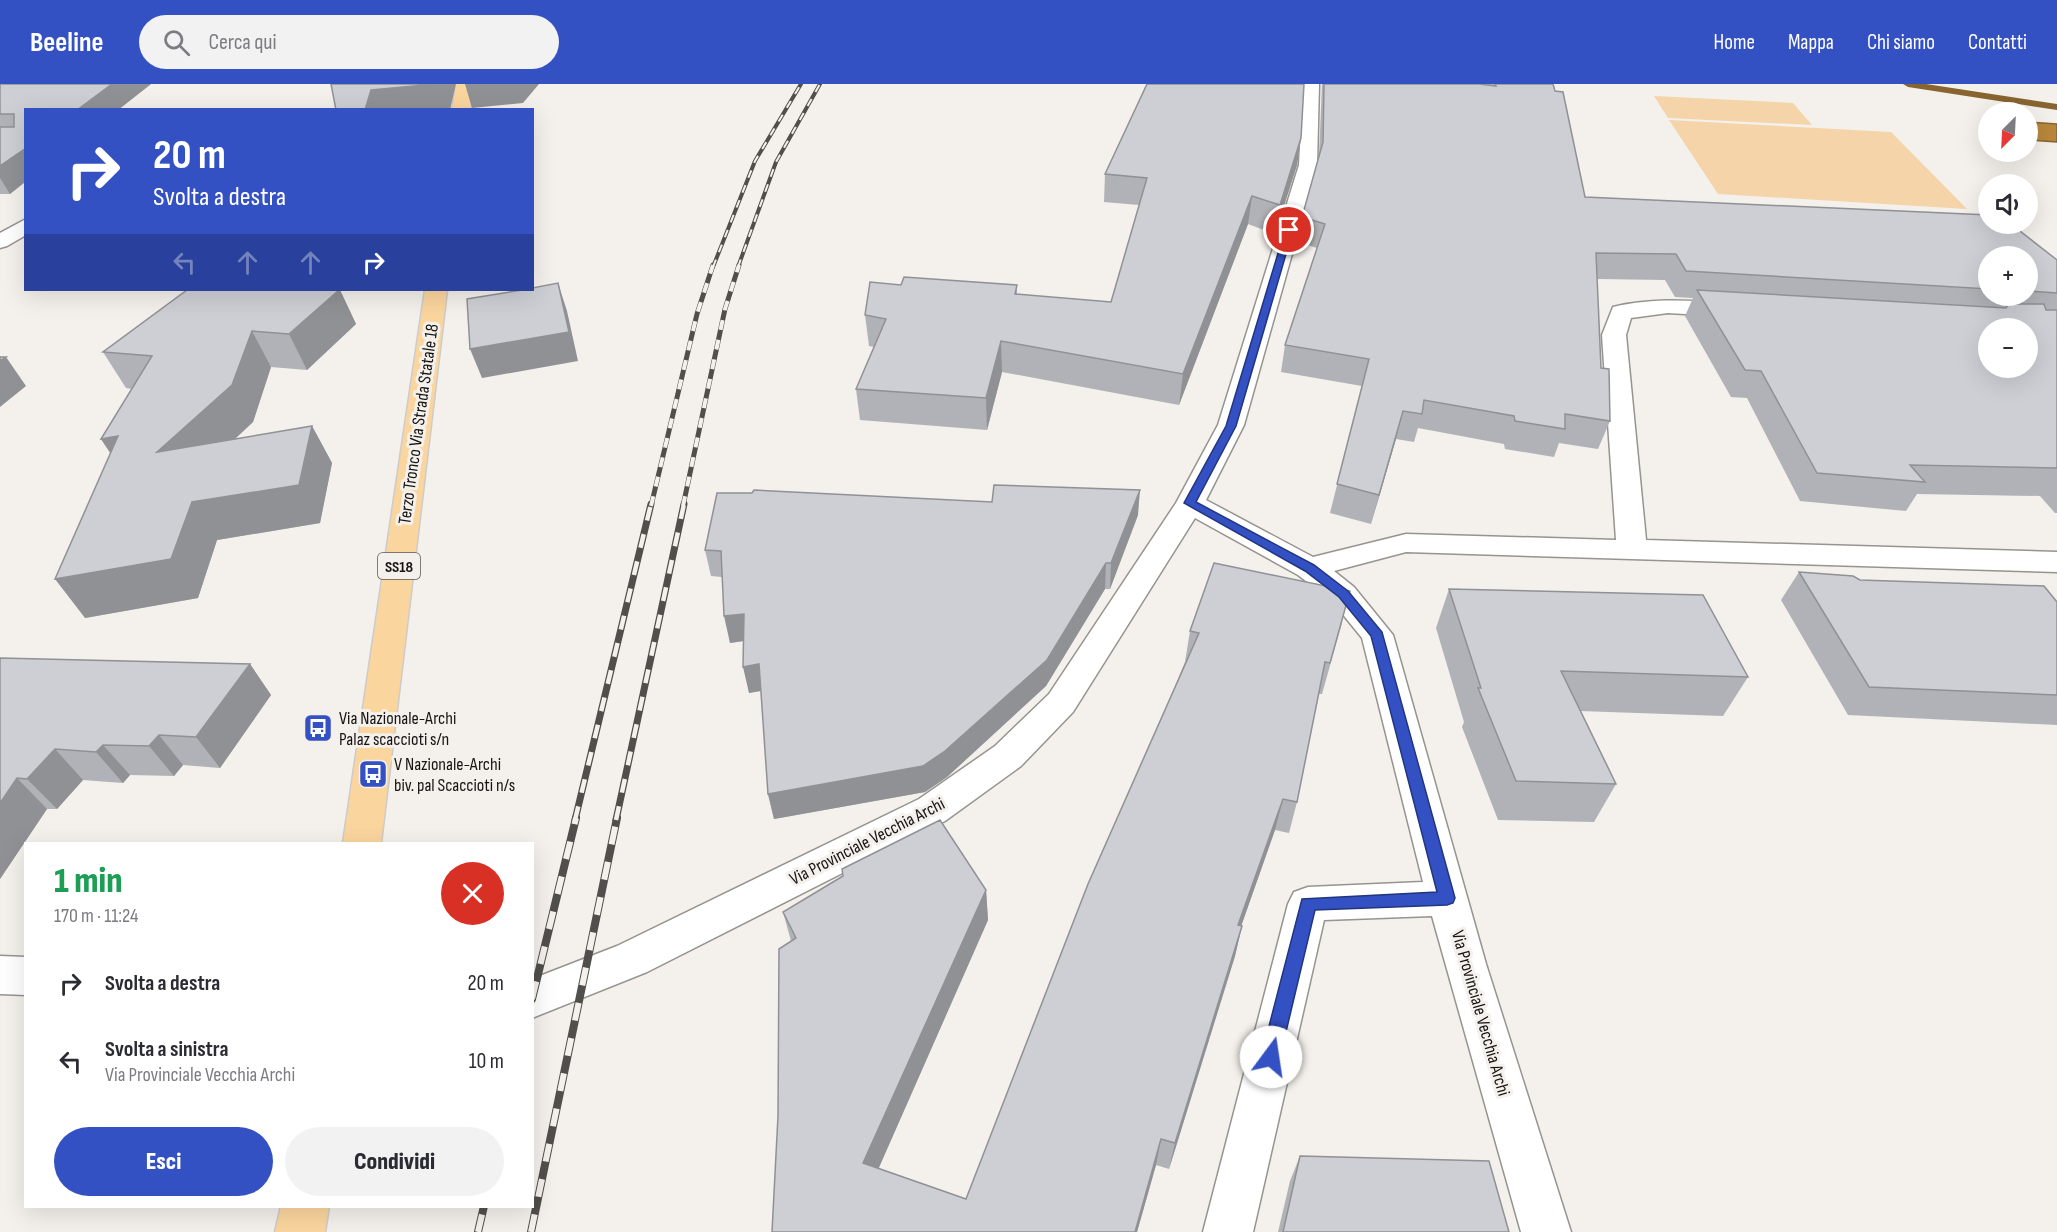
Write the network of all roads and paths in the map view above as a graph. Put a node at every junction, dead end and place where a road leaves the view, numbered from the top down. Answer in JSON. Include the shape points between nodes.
{"nodes":[{"id":1,"x":464,"y":84,"type":"edge"},
{"id":2,"x":1311,"y":84,"type":"edge"},
{"id":3,"x":460,"y":108,"type":"edge"},
{"id":4,"x":24,"y":226,"type":"edge"},
{"id":5,"x":0,"y":242,"type":"edge"},
{"id":6,"x":436,"y":291,"type":"edge"},
{"id":7,"x":1763,"y":312,"type":"edge"},
{"id":8,"x":1190,"y":503,"type":"junction"},
{"id":9,"x":1632,"y":550,"type":"junction"},
{"id":10,"x":2057,"y":562,"type":"edge"},
{"id":11,"x":1310,"y":568,"type":"junction"},
{"id":12,"x":362,"y":842,"type":"edge"},
{"id":13,"x":1447,"y":898,"type":"junction"},
{"id":14,"x":0,"y":975,"type":"edge"},
{"id":15,"x":24,"y":976,"type":"edge"},
{"id":16,"x":534,"y":998,"type":"edge"},
{"id":17,"x":305,"y":1208,"type":"edge"},
{"id":18,"x":300,"y":1232,"type":"edge"},
{"id":19,"x":1228,"y":1232,"type":"edge"},
{"id":20,"x":1546,"y":1232,"type":"edge"}],
"edges":[{"from":1,"to":3,"type":"main road"},
{"from":2,"to":8,"type":"street","name":"Via Provinciale Vecchia Archi","via":[[1308,165],[1231,426]]},
{"from":4,"to":5,"type":"street"},
{"from":6,"to":12,"type":"main road","name":"Terzo Tronco Via Strada Statale 18","number":"SS18"},
{"from":7,"to":9,"type":"street","via":[[1668,306],[1621,312],[1614,335]]},
{"from":8,"to":11,"type":"street","name":"Via Provinciale Vecchia Archi"},
{"from":8,"to":16,"type":"street","name":"Via Provinciale Vecchia Archi","via":[[1061,703],[1008,756],[932,810],[632,959]]},
{"from":9,"to":10,"type":"street"},
{"from":9,"to":11,"type":"street","via":[[1406,543]]},
{"from":11,"to":13,"type":"street","name":"Via Provinciale Vecchia Archi","via":[[1343,594],[1377,635]]},
{"from":13,"to":19,"type":"street","via":[[1308,904]]},
{"from":13,"to":20,"type":"street","name":"Via Provinciale Vecchia Archi"},
{"from":14,"to":15,"type":"street"},
{"from":17,"to":18,"type":"main road"}]}
